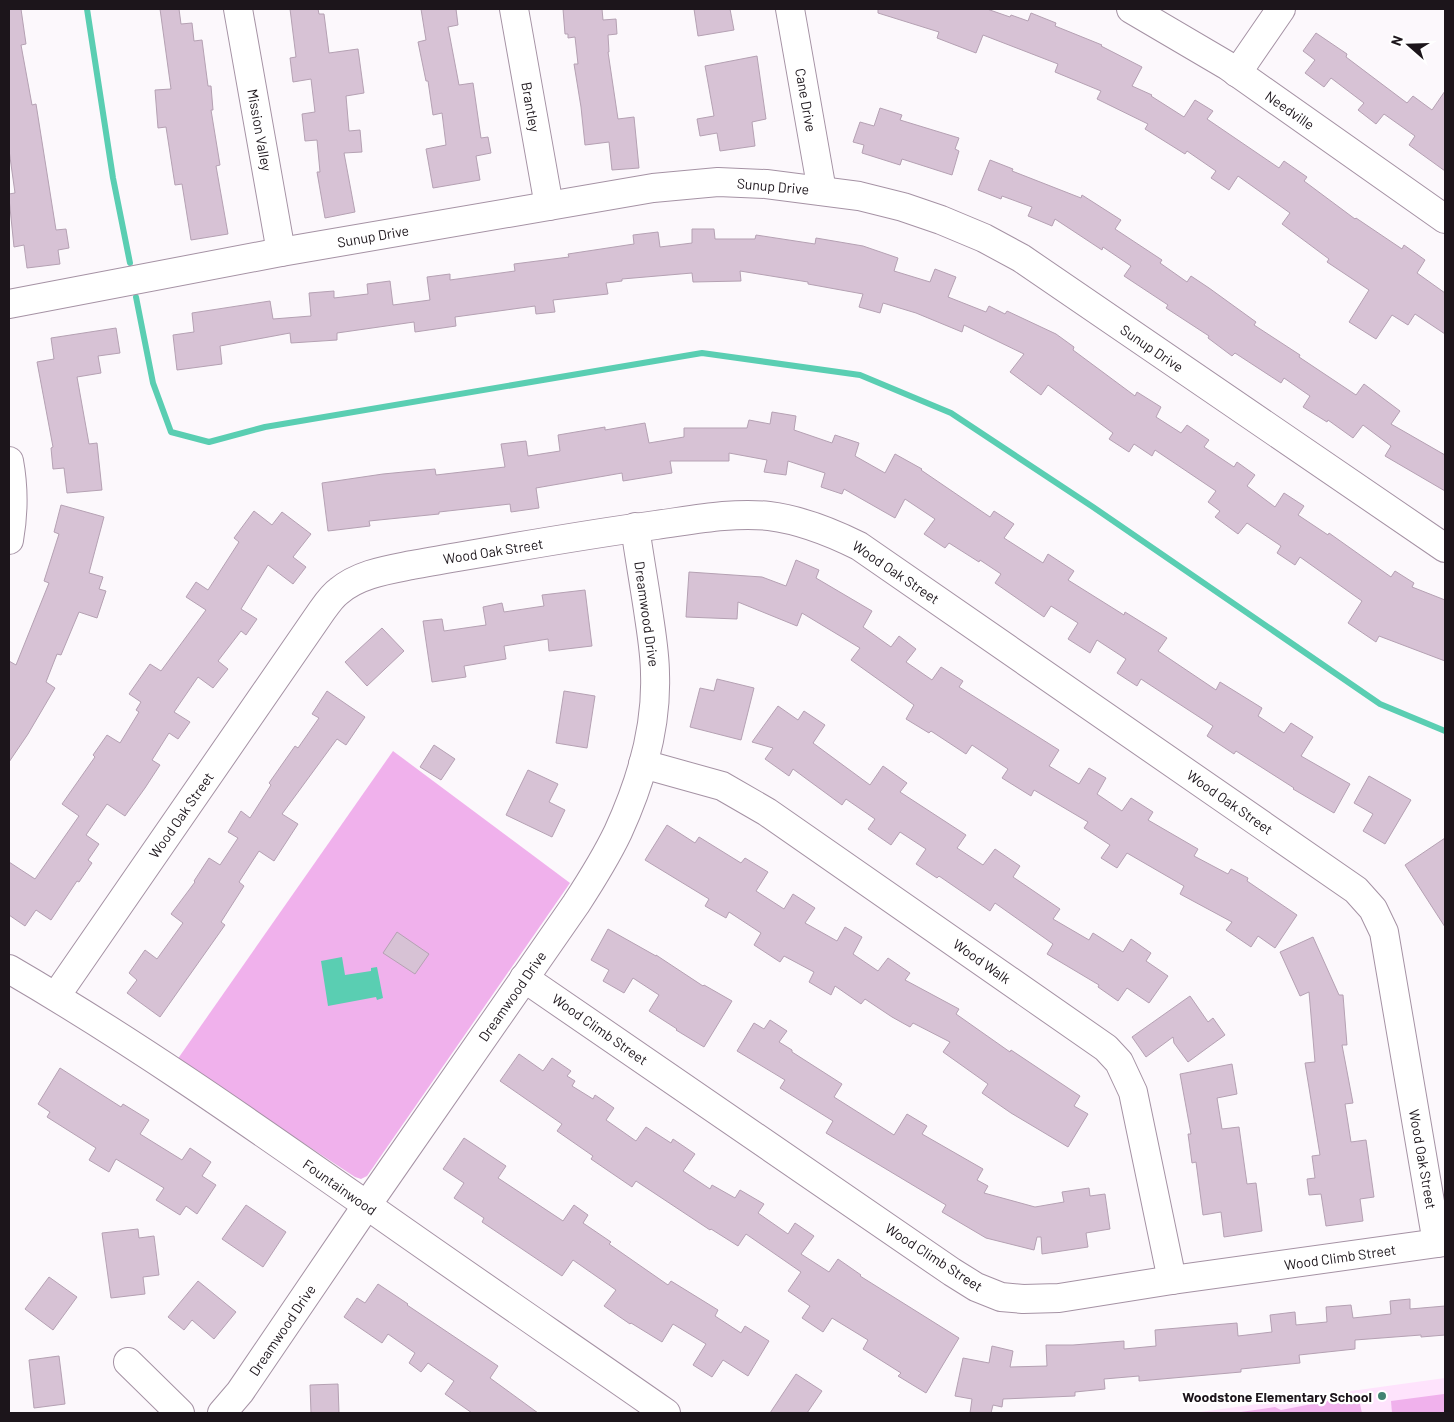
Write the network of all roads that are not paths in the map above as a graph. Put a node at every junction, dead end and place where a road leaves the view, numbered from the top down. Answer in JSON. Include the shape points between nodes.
{"nodes":[{"id":1,"x":238,"y":9,"type":"edge"},
{"id":2,"x":514,"y":9,"type":"edge"},
{"id":3,"x":790,"y":9,"type":"edge"},
{"id":4,"x":1131,"y":9,"type":"edge"},
{"id":5,"x":1281,"y":9,"type":"edge"},
{"id":6,"x":1237,"y":73,"type":"junction"},
{"id":7,"x":822,"y":191,"type":"junction"},
{"id":8,"x":548,"y":206,"type":"junction"},
{"id":9,"x":1445,"y":218,"type":"edge"},
{"id":10,"x":281,"y":252,"type":"junction"},
{"id":11,"x":9,"y":304,"type":"edge"},
{"id":12,"x":9,"y":461,"type":"edge"},
{"id":13,"x":635,"y":528,"type":"junction"},
{"id":14,"x":9,"y":540,"type":"edge"},
{"id":15,"x":1445,"y":548,"type":"edge"},
{"id":16,"x":643,"y":764,"type":"junction"},
{"id":17,"x":9,"y":970,"type":"edge"},
{"id":18,"x":524,"y":978,"type":"junction"},
{"id":19,"x":56,"y":996,"type":"junction"},
{"id":20,"x":367,"y":1205,"type":"junction"},
{"id":21,"x":1441,"y":1243,"type":"edge"},
{"id":22,"x":1172,"y":1280,"type":"junction"},
{"id":23,"x":128,"y":1362,"type":"dead end"},
{"id":24,"x":180,"y":1413,"type":"edge"},
{"id":25,"x":222,"y":1413,"type":"edge"},
{"id":26,"x":666,"y":1413,"type":"edge"}],
"edges":[{"from":1,"to":10,"type":"street","name":"Mission Valley"},
{"from":2,"to":8,"type":"street","name":"Brantley"},
{"from":3,"to":7,"type":"street","name":"Cane Drive"},
{"from":4,"to":6,"type":"street","name":"Needville"},
{"from":5,"to":6,"type":"street"},
{"from":6,"to":9,"type":"street","name":"Needville"},
{"from":7,"to":8,"type":"street","name":"Sunup Drive","via":[[718,182],[653,188]]},
{"from":7,"to":15,"type":"street","name":"Sunup Drive","via":[[859,196],[918,212],[984,238],[1021,258]]},
{"from":8,"to":10,"type":"street","name":"Sunup Drive"},
{"from":10,"to":11,"type":"street","name":"Sunup Drive"},
{"from":12,"to":14,"type":"street","via":[[13,520]]},
{"from":13,"to":16,"type":"street","name":"Dreamwood Drive","via":[[655,675],[652,723]]},
{"from":13,"to":19,"type":"street","name":"Wood Oak Street","via":[[386,570],[358,579],[338,591]]},
{"from":13,"to":21,"type":"street","name":"Wood Oak Street","via":[[726,515],[769,516],[835,534],[859,546],[1356,890],[1373,910],[1384,932]]},
{"from":16,"to":18,"type":"street","name":"Dreamwood Drive","via":[[618,833],[602,863]]},
{"from":16,"to":22,"type":"street","name":"Wood Walk","via":[[722,786],[768,812],[1106,1048],[1119,1062],[1133,1092]]},
{"from":17,"to":19,"type":"street","name":"Fountainwood"},
{"from":18,"to":20,"type":"street","name":"Dreamwood Drive"},
{"from":18,"to":22,"type":"street","name":"Wood Climb Street","via":[[976,1287],[1001,1297],[1059,1298]]},
{"from":19,"to":20,"type":"street","name":"Fountainwood"},
{"from":20,"to":25,"type":"street","name":"Dreamwood Drive","via":[[240,1392]]},
{"from":20,"to":26,"type":"street","name":"Fountainwood"},
{"from":21,"to":22,"type":"street","name":"Wood Climb Street"},
{"from":23,"to":24,"type":"street"}]}
